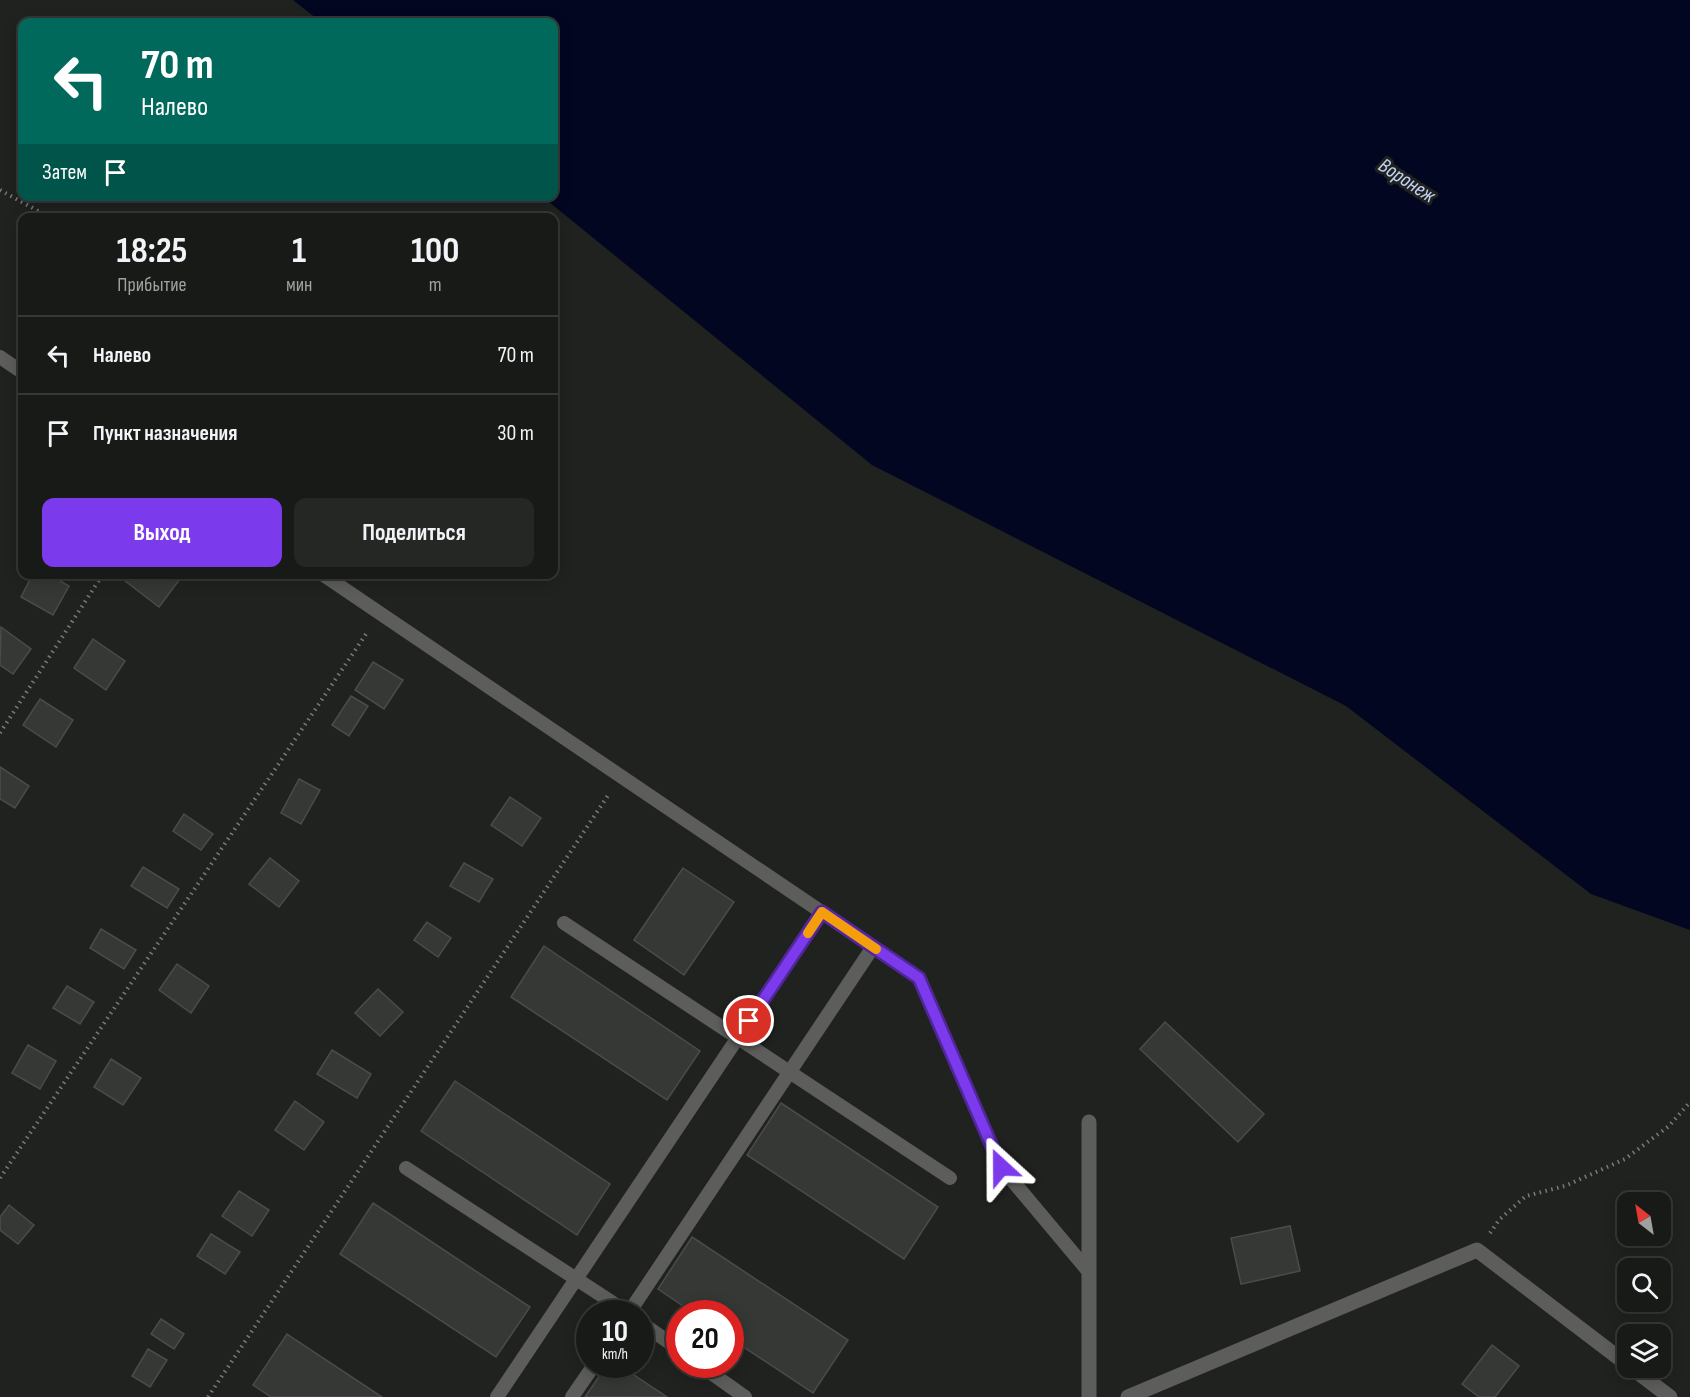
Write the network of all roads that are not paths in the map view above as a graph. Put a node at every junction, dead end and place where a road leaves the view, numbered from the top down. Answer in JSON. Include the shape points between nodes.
{"nodes":[{"id":1,"x":0,"y":357,"type":"edge"},
{"id":2,"x":18,"y":369,"type":"edge"},
{"id":3,"x":329,"y":579,"type":"edge"},
{"id":4,"x":822,"y":912,"type":"junction"},
{"id":5,"x":564,"y":923,"type":"dead end"},
{"id":6,"x":873,"y":947,"type":"junction"},
{"id":7,"x":737,"y":1039,"type":"junction"},
{"id":8,"x":790,"y":1072,"type":"junction"},
{"id":9,"x":1089,"y":1122,"type":"dead end"},
{"id":10,"x":406,"y":1168,"type":"dead end"},
{"id":11,"x":950,"y":1178,"type":"dead end"},
{"id":12,"x":1089,"y":1272,"type":"junction"},
{"id":13,"x":576,"y":1279,"type":"junction"},
{"id":14,"x":608,"y":1300,"type":"edge"},
{"id":15,"x":638,"y":1300,"type":"edge"},
{"id":16,"x":1617,"y":1357,"type":"edge"},
{"id":17,"x":585,"y":1378,"type":"edge"},
{"id":18,"x":718,"y":1378,"type":"edge"},
{"id":19,"x":1645,"y":1378,"type":"edge"},
{"id":20,"x":497,"y":1397,"type":"edge"},
{"id":21,"x":572,"y":1397,"type":"edge"},
{"id":22,"x":745,"y":1397,"type":"edge"},
{"id":23,"x":1089,"y":1397,"type":"edge"},
{"id":24,"x":1128,"y":1397,"type":"edge"},
{"id":25,"x":1670,"y":1397,"type":"edge"}],
"edges":[{"from":1,"to":2,"type":"lane"},
{"from":3,"to":4,"type":"lane"},
{"from":4,"to":6,"type":"lane"},
{"from":4,"to":7,"type":"lane"},
{"from":5,"to":7,"type":"lane"},
{"from":6,"to":8,"type":"lane"},
{"from":6,"to":12,"type":"lane","via":[[919,978],[1001,1167]]},
{"from":7,"to":8,"type":"lane"},
{"from":7,"to":13,"type":"lane"},
{"from":8,"to":11,"type":"lane"},
{"from":8,"to":15,"type":"lane"},
{"from":9,"to":12,"type":"street"},
{"from":10,"to":13,"type":"lane"},
{"from":12,"to":23,"type":"street"},
{"from":13,"to":14,"type":"lane"},
{"from":13,"to":20,"type":"lane"},
{"from":16,"to":24,"type":"street","via":[[1477,1250]]},
{"from":17,"to":21,"type":"lane"},
{"from":18,"to":22,"type":"lane"},
{"from":19,"to":25,"type":"street"}]}
